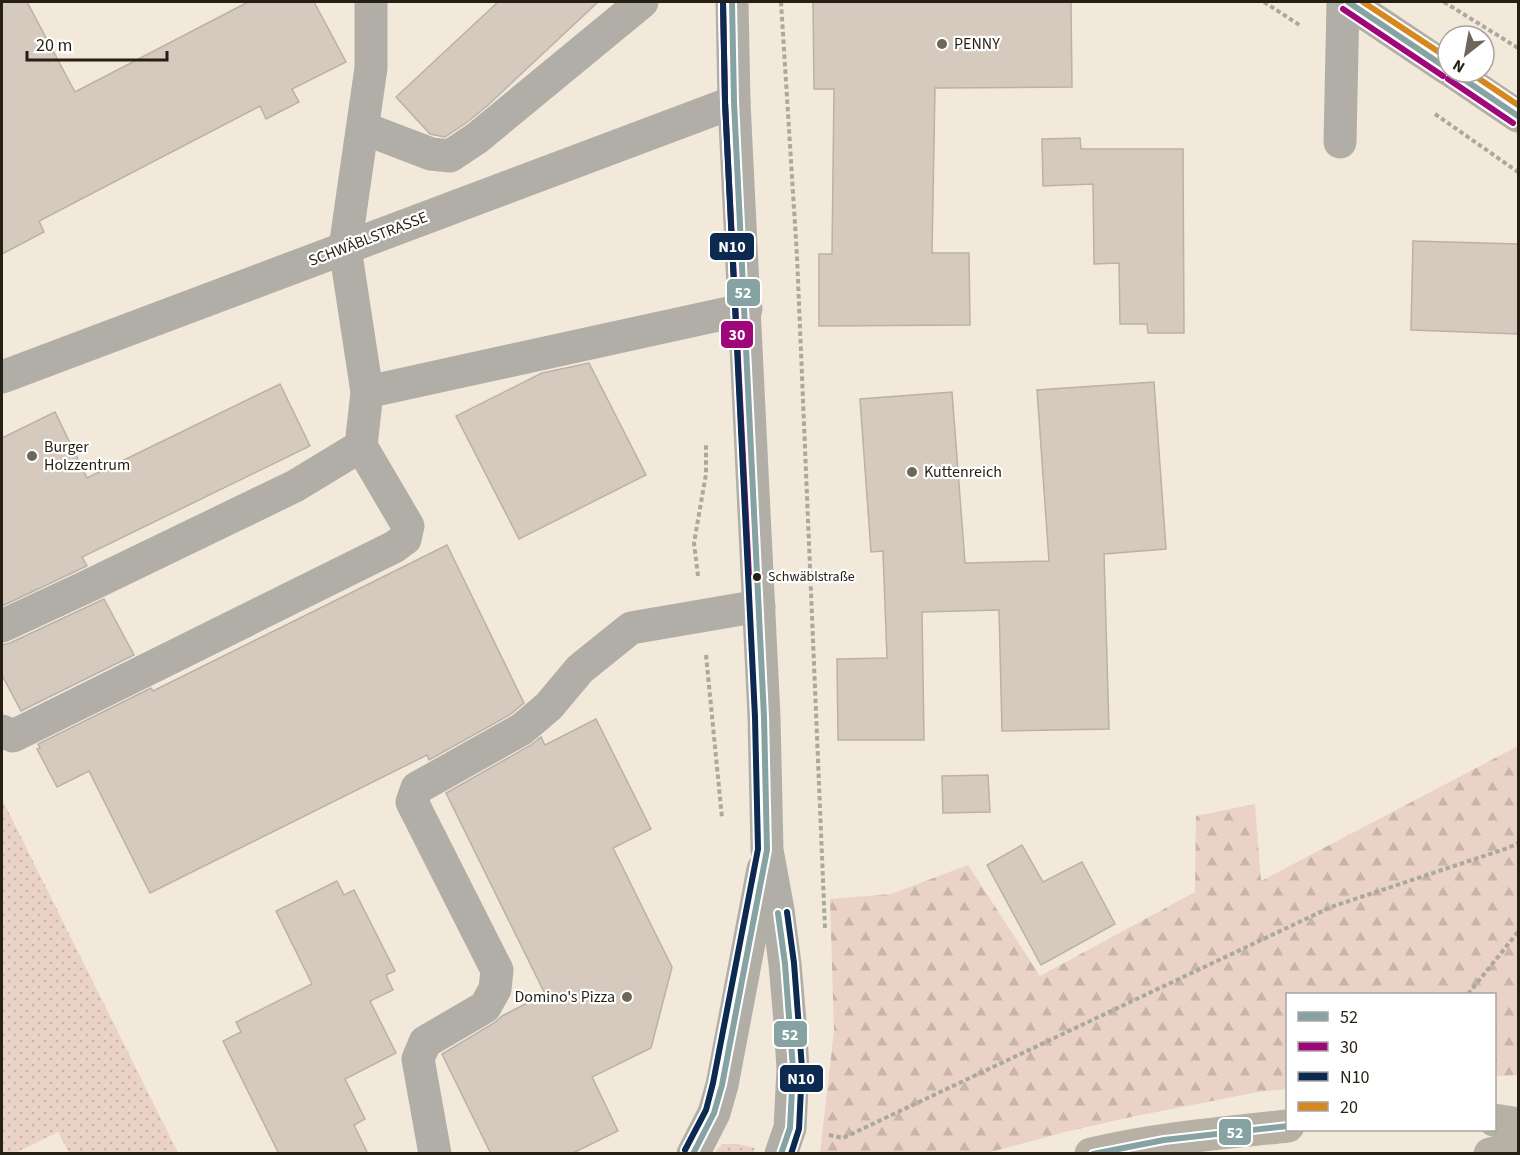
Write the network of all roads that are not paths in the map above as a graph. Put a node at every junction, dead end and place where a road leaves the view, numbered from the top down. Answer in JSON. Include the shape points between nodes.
{"nodes":[{"id":1,"x":372,"y":2,"type":"edge"},
{"id":2,"x":642,"y":2,"type":"edge"},
{"id":3,"x":732,"y":2,"type":"edge"},
{"id":4,"x":1343,"y":2,"type":"edge"},
{"id":5,"x":1348,"y":2,"type":"edge"},
{"id":6,"x":1436,"y":61,"type":"edge"},
{"id":7,"x":1471,"y":84,"type":"edge"},
{"id":8,"x":734,"y":102,"type":"junction"},
{"id":9,"x":1518,"y":116,"type":"edge"},
{"id":10,"x":363,"y":128,"type":"junction"},
{"id":11,"x":1340,"y":142,"type":"dead end"},
{"id":12,"x":345,"y":248,"type":"junction"},
{"id":13,"x":746,"y":309,"type":"junction"},
{"id":14,"x":2,"y":377,"type":"edge"},
{"id":15,"x":367,"y":392,"type":"junction"},
{"id":16,"x":361,"y":446,"type":"junction"},
{"id":17,"x":759,"y":606,"type":"junction"},
{"id":18,"x":2,"y":626,"type":"edge"},
{"id":19,"x":2,"y":732,"type":"edge"},
{"id":20,"x":767,"y":850,"type":"junction"},
{"id":21,"x":1496,"y":1120,"type":"edge"},
{"id":22,"x":1518,"y":1124,"type":"edge"},
{"id":23,"x":1286,"y":1126,"type":"edge"},
{"id":24,"x":1518,"y":1147,"type":"edge"},
{"id":25,"x":435,"y":1154,"type":"edge"},
{"id":26,"x":693,"y":1154,"type":"edge"},
{"id":27,"x":781,"y":1154,"type":"edge"},
{"id":28,"x":1091,"y":1154,"type":"edge"},
{"id":29,"x":1490,"y":1154,"type":"edge"}],
"edges":[{"from":1,"to":10,"type":"street","via":[[371,68]]},
{"from":2,"to":10,"type":"street","via":[[450,156],[431,154]]},
{"from":3,"to":8,"type":"street"},
{"from":4,"to":11,"type":"street"},
{"from":5,"to":6,"type":"street"},
{"from":7,"to":9,"type":"street"},
{"from":8,"to":12,"type":"street","name":"SCHWÄBLSTRASSE"},
{"from":8,"to":13,"type":"street"},
{"from":10,"to":12,"type":"street"},
{"from":12,"to":14,"type":"street","name":"SCHWÄBLSTRASSE"},
{"from":12,"to":15,"type":"street"},
{"from":13,"to":15,"type":"street"},
{"from":13,"to":17,"type":"street"},
{"from":15,"to":16,"type":"street"},
{"from":16,"to":18,"type":"street","via":[[295,486]]},
{"from":16,"to":19,"type":"street","via":[[408,526],[405,538],[394,547],[13,736]]},
{"from":17,"to":20,"type":"street"},
{"from":17,"to":25,"type":"street","via":[[631,628],[580,669],[549,706],[522,729],[417,788],[412,802],[497,970],[495,989],[485,1007],[425,1042],[418,1059]]},
{"from":20,"to":26,"type":"street","via":[[722,1085],[714,1113]]},
{"from":20,"to":27,"type":"street","via":[[785,964],[793,1069],[789,1128]]},
{"from":21,"to":22,"type":"main road"},
{"from":23,"to":28,"type":"main road"},
{"from":24,"to":29,"type":"main road"}]}
